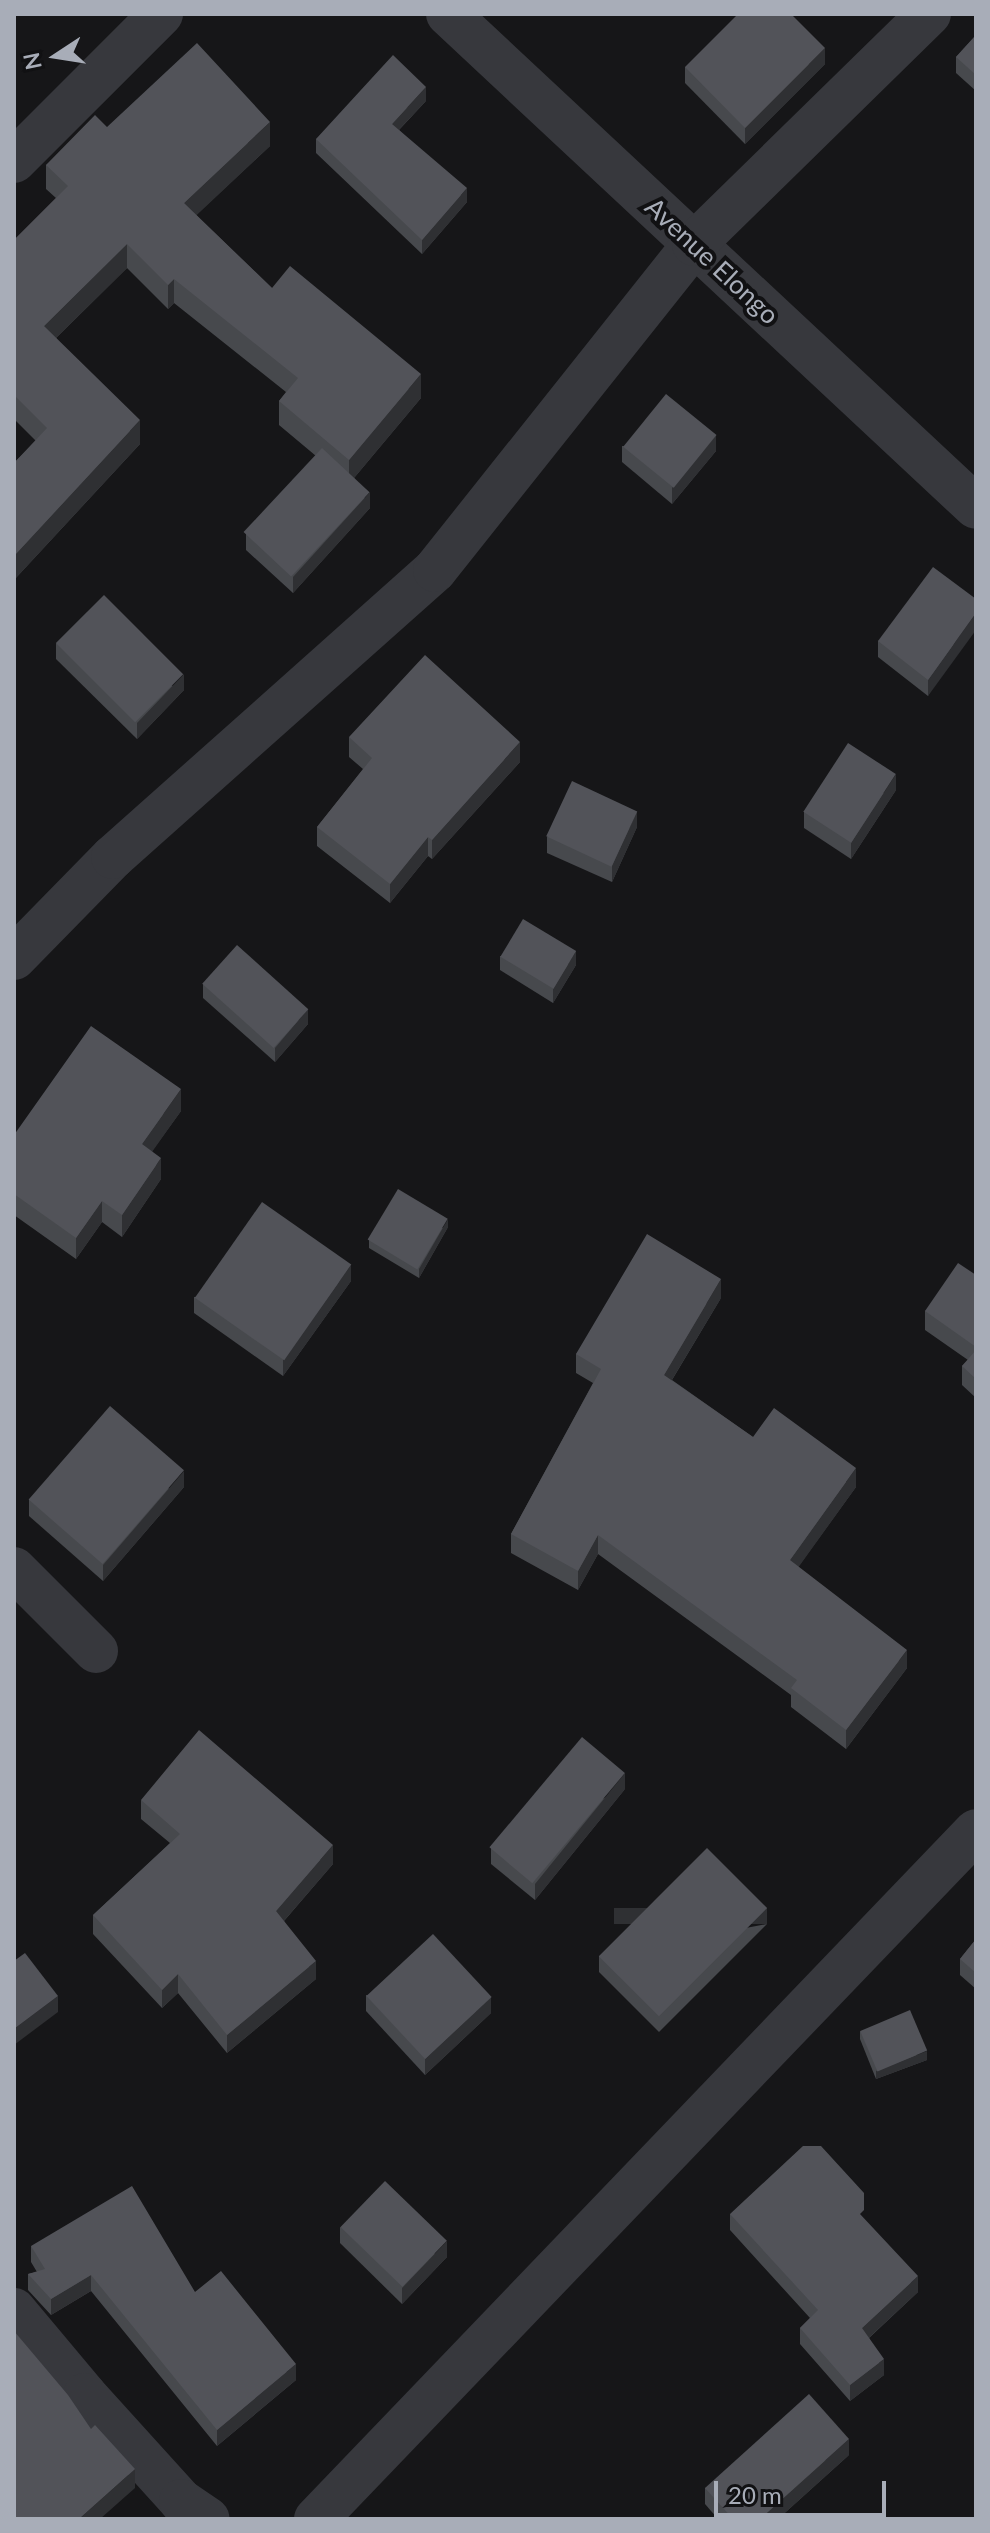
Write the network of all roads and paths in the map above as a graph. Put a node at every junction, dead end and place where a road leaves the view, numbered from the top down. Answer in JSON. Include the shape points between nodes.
{"nodes":[{"id":1,"x":161,"y":14,"type":"edge"},
{"id":2,"x":448,"y":14,"type":"edge"},
{"id":3,"x":929,"y":14,"type":"edge"},
{"id":4,"x":14,"y":161,"type":"edge"},
{"id":5,"x":694,"y":244,"type":"junction"},
{"id":6,"x":976,"y":507,"type":"edge"},
{"id":7,"x":14,"y":958,"type":"edge"},
{"id":8,"x":14,"y":1569,"type":"edge"},
{"id":9,"x":96,"y":1651,"type":"dead end"},
{"id":10,"x":976,"y":1831,"type":"edge"},
{"id":11,"x":14,"y":2310,"type":"edge"},
{"id":12,"x":208,"y":2519,"type":"edge"},
{"id":13,"x":316,"y":2519,"type":"edge"}],
"edges":[{"from":1,"to":4,"type":"street"},
{"from":2,"to":5,"type":"street","name":"Avenue Elongo"},
{"from":3,"to":5,"type":"street"},
{"from":5,"to":6,"type":"street","name":"Avenue Elongo"},
{"from":5,"to":7,"type":"street","via":[[435,570],[113,857]]},
{"from":8,"to":9,"type":"street"},
{"from":10,"to":13,"type":"street"},
{"from":11,"to":12,"type":"street","via":[[181,2501]]}]}
